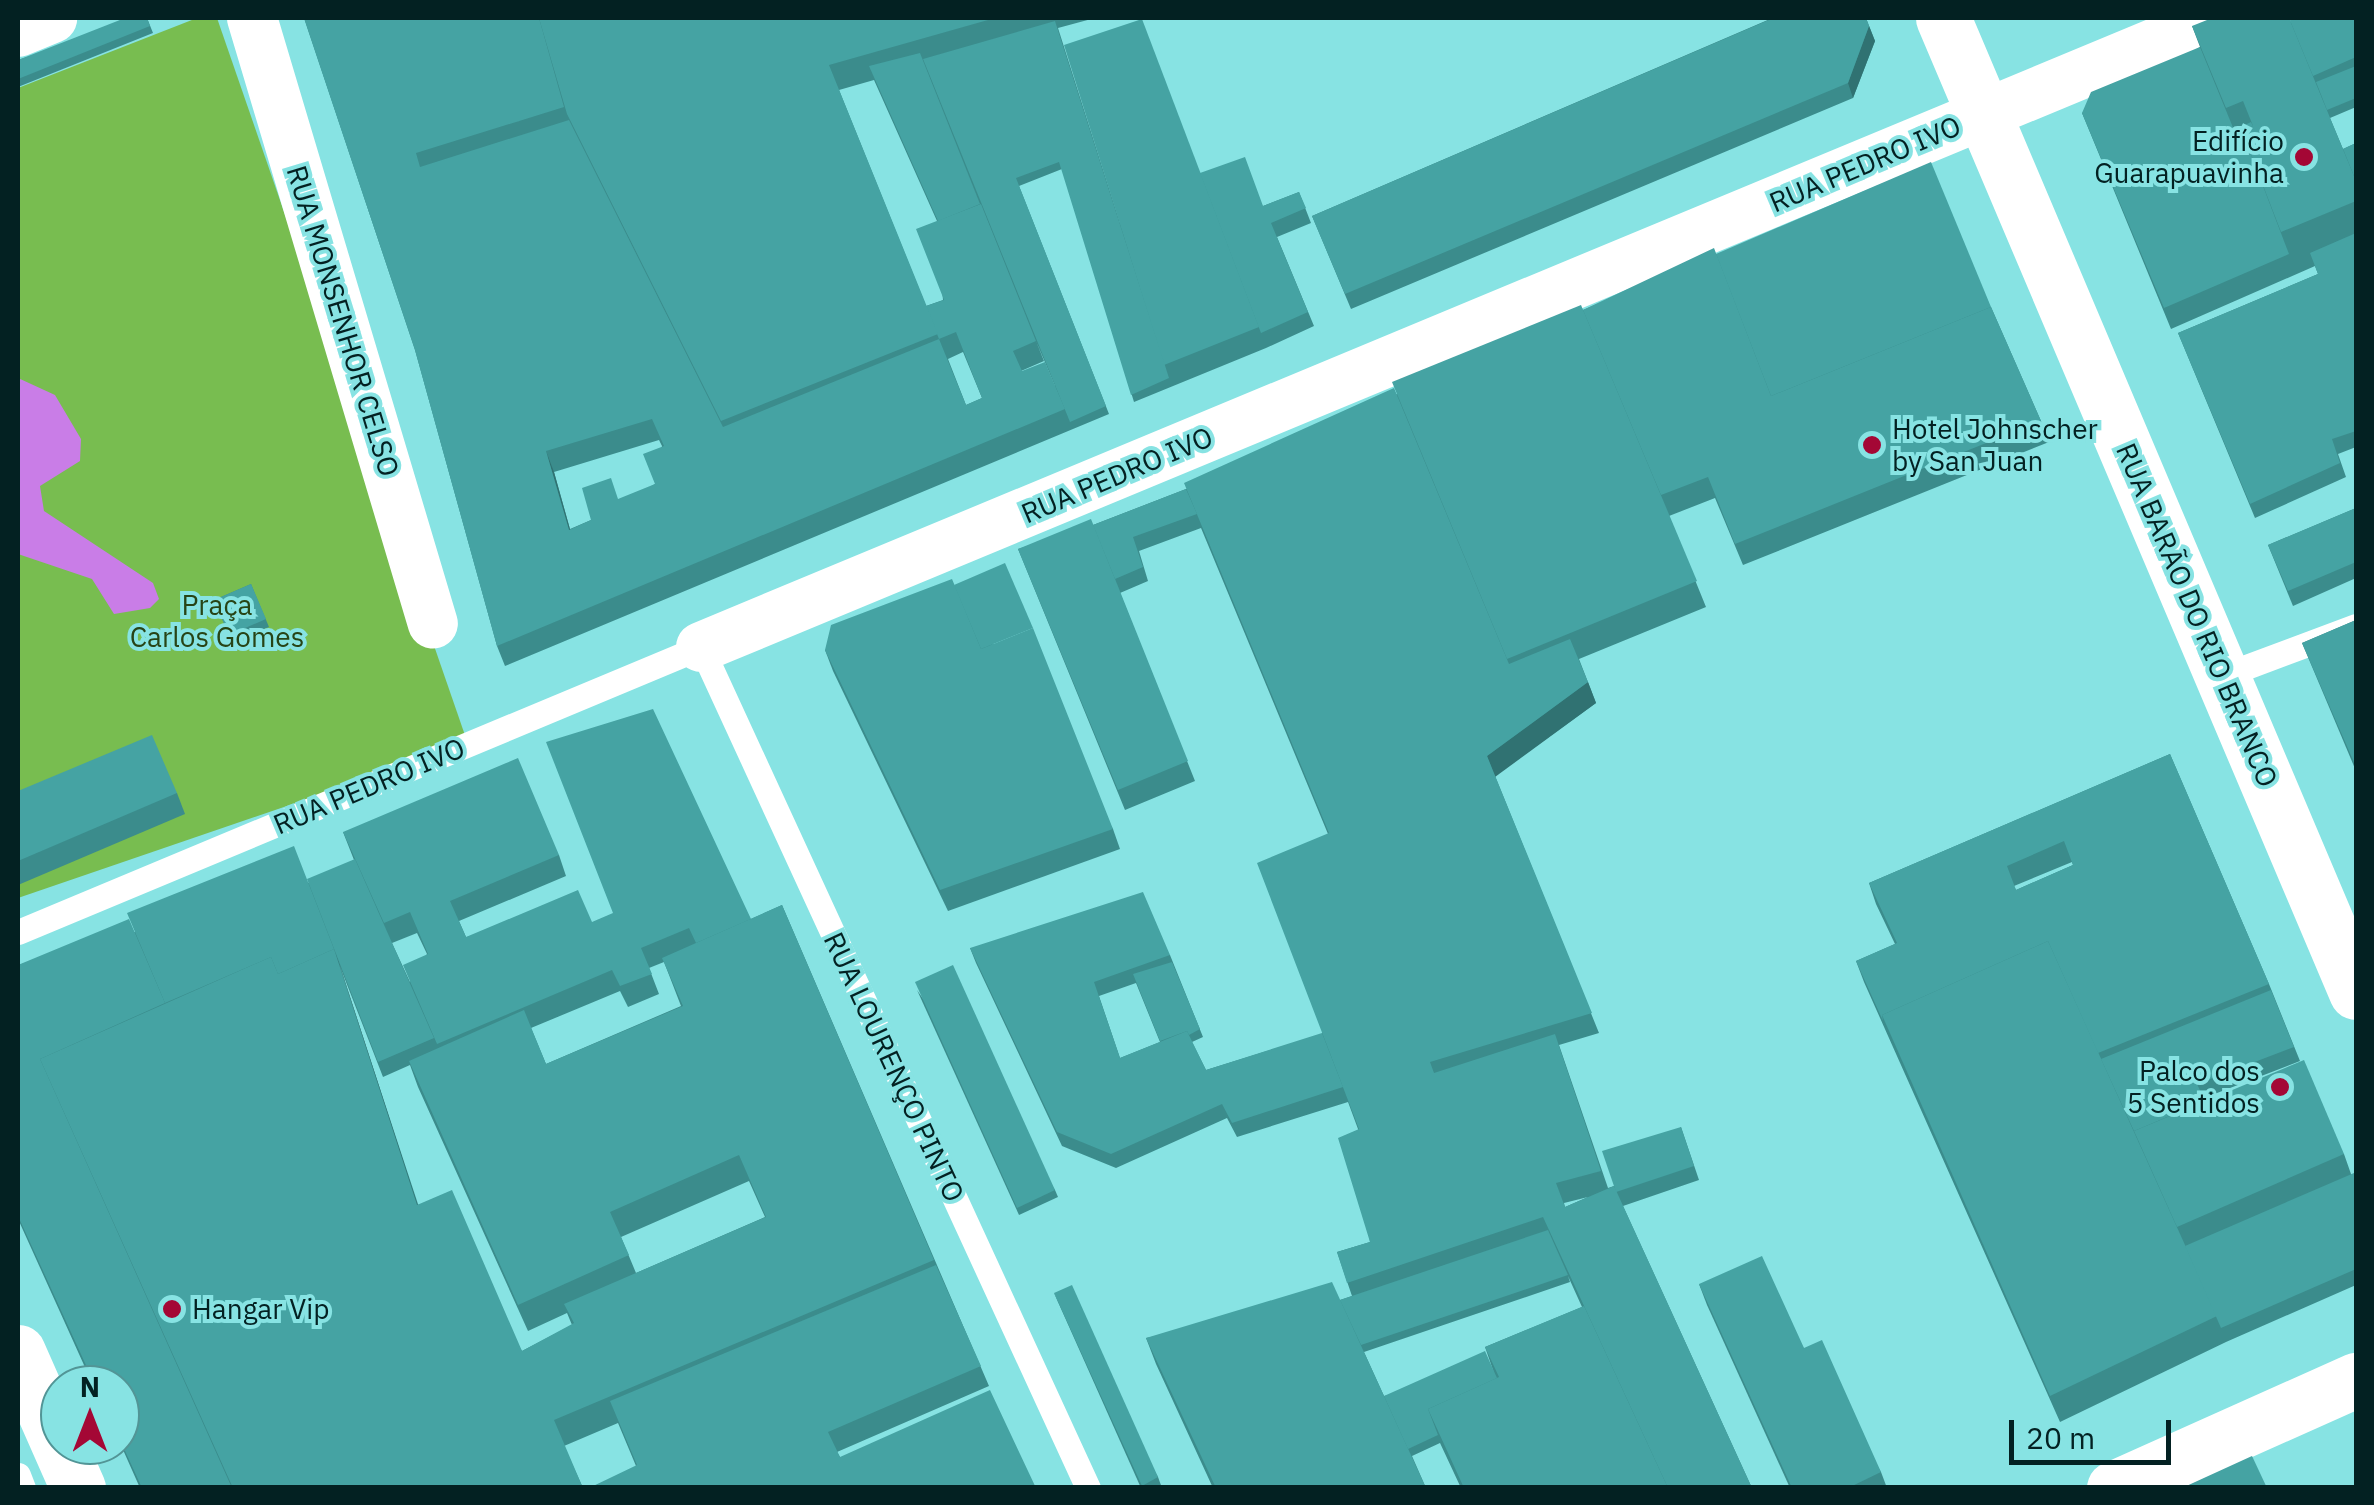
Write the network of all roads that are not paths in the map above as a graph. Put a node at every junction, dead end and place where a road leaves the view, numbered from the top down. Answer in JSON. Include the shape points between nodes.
{"nodes":[{"id":1,"x":52,"y":18,"type":"edge"},
{"id":2,"x":252,"y":18,"type":"edge"},
{"id":3,"x":1942,"y":18,"type":"edge"},
{"id":4,"x":2216,"y":18,"type":"edge"},
{"id":5,"x":18,"y":32,"type":"edge"},
{"id":6,"x":1984,"y":114,"type":"junction"},
{"id":7,"x":433,"y":624,"type":"dead end"},
{"id":8,"x":2356,"y":626,"type":"edge"},
{"id":9,"x":701,"y":648,"type":"junction"},
{"id":10,"x":2222,"y":676,"type":"junction"},
{"id":11,"x":18,"y":932,"type":"edge"},
{"id":12,"x":2356,"y":992,"type":"edge"},
{"id":13,"x":18,"y":1352,"type":"edge"},
{"id":14,"x":2356,"y":1380,"type":"edge"},
{"id":15,"x":18,"y":1475,"type":"edge"},
{"id":16,"x":23,"y":1488,"type":"edge"},
{"id":17,"x":78,"y":1488,"type":"edge"},
{"id":18,"x":1088,"y":1488,"type":"edge"},
{"id":19,"x":2114,"y":1488,"type":"edge"}],
"edges":[{"from":1,"to":5,"type":"street"},
{"from":2,"to":7,"type":"street","name":"RUA MONSENHOR CELSO"},
{"from":3,"to":6,"type":"street","name":"RUA BARÃO DO RIO BRANCO"},
{"from":4,"to":6,"type":"street","name":"RUA PEDRO IVO"},
{"from":6,"to":9,"type":"street","name":"RUA PEDRO IVO"},
{"from":6,"to":10,"type":"street","name":"RUA BARÃO DO RIO BRANCO"},
{"from":8,"to":10,"type":"lane"},
{"from":9,"to":11,"type":"lane","name":"RUA PEDRO IVO"},
{"from":9,"to":18,"type":"lane","name":"RUA LOURENÇO PINTO"},
{"from":10,"to":12,"type":"street","name":"RUA BARÃO DO RIO BRANCO"},
{"from":13,"to":17,"type":"street"},
{"from":14,"to":19,"type":"street"},
{"from":15,"to":16,"type":"lane"}]}
